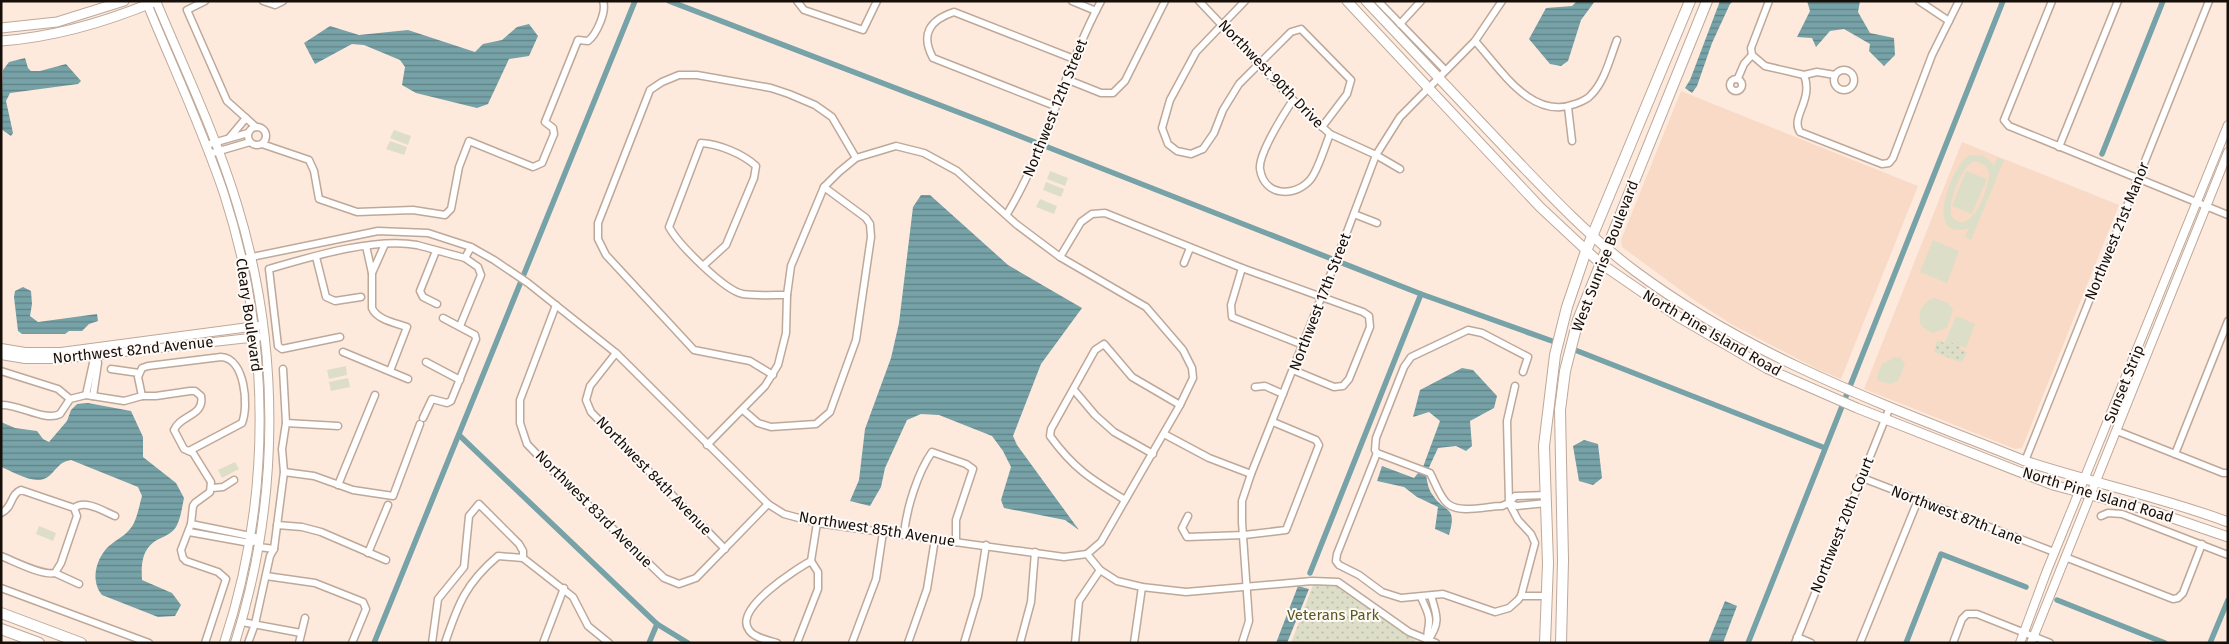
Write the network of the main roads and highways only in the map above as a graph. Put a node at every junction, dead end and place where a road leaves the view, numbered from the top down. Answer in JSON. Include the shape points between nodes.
{"nodes":[{"id":1,"x":124,"y":1,"type":"edge"},
{"id":2,"x":1347,"y":1,"type":"edge"},
{"id":3,"x":1366,"y":1,"type":"edge"},
{"id":4,"x":1690,"y":1,"type":"edge"},
{"id":5,"x":1706,"y":1,"type":"edge"},
{"id":6,"x":151,"y":2,"type":"edge"},
{"id":7,"x":1,"y":28,"type":"edge"},
{"id":8,"x":1,"y":41,"type":"edge"},
{"id":9,"x":1593,"y":235,"type":"junction"},
{"id":10,"x":1607,"y":248,"type":"junction"},
{"id":11,"x":1586,"y":251,"type":"junction"},
{"id":12,"x":1600,"y":263,"type":"junction"},
{"id":13,"x":2228,"y":522,"type":"edge"},
{"id":14,"x":2228,"y":537,"type":"edge"},
{"id":15,"x":1,"y":613,"type":"edge"},
{"id":16,"x":1,"y":629,"type":"edge"},
{"id":17,"x":39,"y":643,"type":"edge"},
{"id":18,"x":79,"y":643,"type":"edge"},
{"id":19,"x":1545,"y":643,"type":"edge"},
{"id":20,"x":1560,"y":643,"type":"edge"}],
"edges":[{"from":1,"to":7,"type":"main road","via":[[57,22]]},
{"from":2,"to":11,"type":"main road","name":"North Pine Island Road","via":[[1540,207]]},
{"from":3,"to":9,"type":"main road","name":"North Pine Island Road","via":[[1543,188]]},
{"from":4,"to":9,"type":"main road","name":"West Sunrise Boulevard"},
{"from":5,"to":10,"type":"main road","name":"West Sunrise Boulevard"},
{"from":6,"to":8,"type":"main road","via":[[77,29]]},
{"from":9,"to":10,"type":"main road","name":"North Pine Island Road"},
{"from":9,"to":11,"type":"main road","name":"West Sunrise Boulevard"},
{"from":10,"to":12,"type":"main road","name":"West Sunrise Boulevard"},
{"from":10,"to":13,"type":"main road","name":"North Pine Island Road","via":[[1675,300],[1718,326],[1836,385],[2025,461],[2141,493]]},
{"from":11,"to":12,"type":"main road","name":"North Pine Island Road"},
{"from":11,"to":19,"type":"main road","name":"West Sunrise Boulevard","via":[[1555,355],[1544,446],[1548,596]]},
{"from":12,"to":14,"type":"main road","name":"North Pine Island Road","via":[[1720,342],[1768,369],[1831,397],[2032,477],[2155,512]]},
{"from":12,"to":20,"type":"main road","name":"West Sunrise Boulevard","via":[[1566,364],[1560,410],[1563,560]]},
{"from":15,"to":18,"type":"main road"},
{"from":16,"to":17,"type":"main road"}]}
